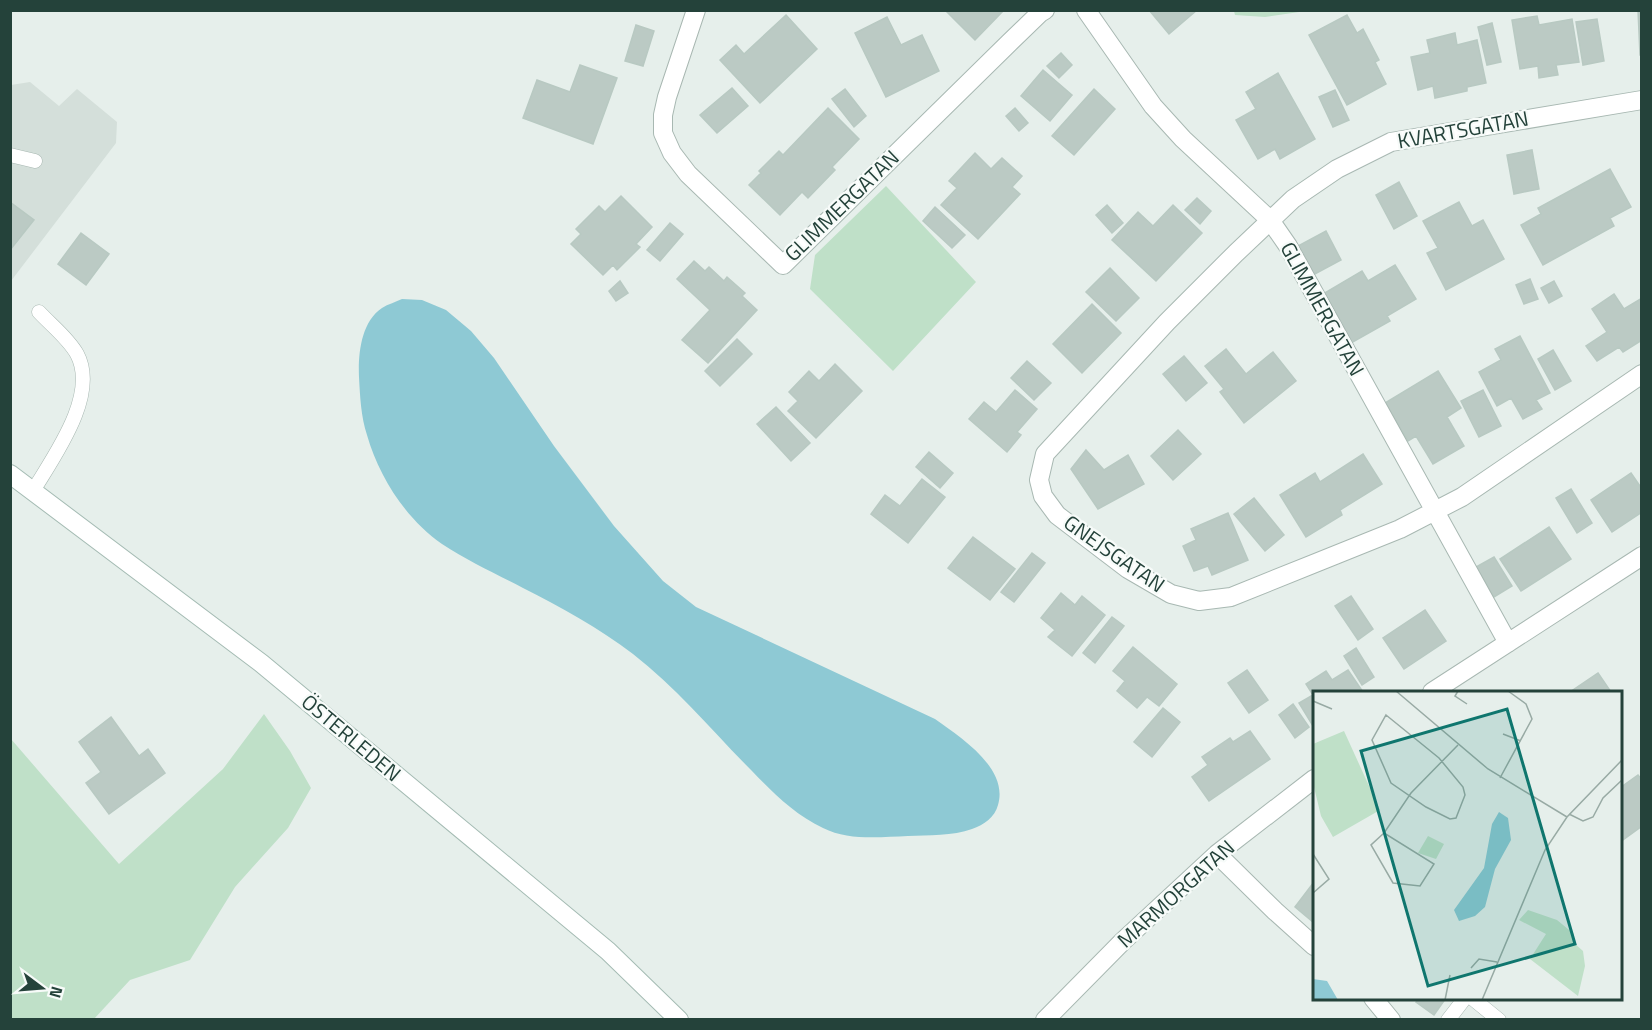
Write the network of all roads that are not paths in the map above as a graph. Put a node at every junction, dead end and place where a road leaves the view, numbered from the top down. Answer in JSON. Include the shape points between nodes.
{"nodes":[{"id":1,"x":696,"y":10,"type":"edge"},
{"id":2,"x":1045,"y":10,"type":"edge"},
{"id":3,"x":1086,"y":10,"type":"edge"},
{"id":4,"x":1641,"y":100,"type":"edge"},
{"id":5,"x":10,"y":155,"type":"edge"},
{"id":6,"x":35,"y":161,"type":"dead end"},
{"id":7,"x":1270,"y":219,"type":"junction"},
{"id":8,"x":39,"y":312,"type":"dead end"},
{"id":9,"x":1641,"y":374,"type":"edge"},
{"id":10,"x":10,"y":474,"type":"edge"},
{"id":11,"x":33,"y":490,"type":"junction"},
{"id":12,"x":1435,"y":510,"type":"junction"},
{"id":13,"x":1641,"y":556,"type":"edge"},
{"id":14,"x":1508,"y":643,"type":"junction"},
{"id":15,"x":1435,"y":691,"type":"edge"},
{"id":16,"x":1313,"y":780,"type":"edge"},
{"id":17,"x":1217,"y":854,"type":"junction"},
{"id":18,"x":1313,"y":945,"type":"edge"},
{"id":19,"x":1374,"y":1000,"type":"edge"},
{"id":20,"x":1464,"y":1000,"type":"edge"},
{"id":21,"x":1473,"y":1000,"type":"edge"},
{"id":22,"x":679,"y":1020,"type":"edge"},
{"id":23,"x":1045,"y":1020,"type":"edge"},
{"id":24,"x":1391,"y":1020,"type":"edge"},
{"id":25,"x":1449,"y":1020,"type":"edge"},
{"id":26,"x":1499,"y":1020,"type":"edge"}],
"edges":[{"from":1,"to":2,"type":"street","name":"GLIMMERGATAN","via":[[667,97],[663,133],[688,174],[783,265]]},
{"from":3,"to":7,"type":"street","name":"GLIMMERGATAN","via":[[1153,106]]},
{"from":4,"to":7,"type":"street","name":"KVARTSGATAN","via":[[1391,142],[1337,169]]},
{"from":5,"to":6,"type":"lane"},
{"from":7,"to":12,"type":"street","name":"GLIMMERGATAN"},
{"from":7,"to":12,"type":"street","name":"GNEJSGATAN","via":[[1167,322],[1045,454],[1040,480],[1043,496],[1057,515],[1128,569],[1171,594],[1199,601],[1231,597],[1400,529]]},
{"from":8,"to":11,"type":"lane","via":[[78,355],[82,382],[74,420]]},
{"from":9,"to":12,"type":"street","via":[[1462,497]]},
{"from":10,"to":11,"type":"street","name":"ÖSTERLEDEN"},
{"from":11,"to":22,"type":"street","name":"ÖSTERLEDEN","via":[[261,663],[608,951]]},
{"from":12,"to":14,"type":"street","name":"GLIMMERGATAN"},
{"from":13,"to":14,"type":"street"},
{"from":14,"to":15,"type":"street"},
{"from":16,"to":17,"type":"street","name":"MARMORGATAN"},
{"from":17,"to":18,"type":"street"},
{"from":17,"to":23,"type":"street","name":"MARMORGATAN"},
{"from":19,"to":24,"type":"street"},
{"from":20,"to":25,"type":"lane"},
{"from":21,"to":26,"type":"lane"}]}
